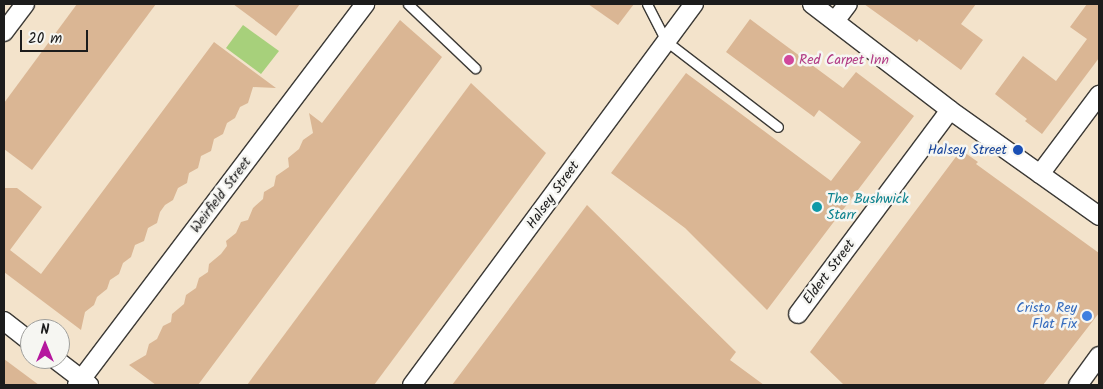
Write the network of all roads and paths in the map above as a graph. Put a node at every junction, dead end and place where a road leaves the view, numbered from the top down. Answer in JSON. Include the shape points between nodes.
{"nodes":[{"id":1,"x":25,"y":4,"type":"edge"},
{"id":2,"x":365,"y":4,"type":"edge"},
{"id":3,"x":408,"y":4,"type":"edge"},
{"id":4,"x":647,"y":4,"type":"edge"},
{"id":5,"x":694,"y":4,"type":"edge"},
{"id":6,"x":812,"y":4,"type":"edge"},
{"id":7,"x":848,"y":4,"type":"edge"},
{"id":8,"x":835,"y":20,"type":"junction"},
{"id":9,"x":4,"y":32,"type":"edge"},
{"id":10,"x":666,"y":40,"type":"junction"},
{"id":11,"x":475,"y":68,"type":"dead end"},
{"id":12,"x":1099,"y":95,"type":"edge"},
{"id":13,"x":950,"y":110,"type":"junction"},
{"id":14,"x":778,"y":126,"type":"dead end"},
{"id":15,"x":1040,"y":174,"type":"junction"},
{"id":16,"x":1099,"y":216,"type":"edge"},
{"id":17,"x":798,"y":314,"type":"dead end"},
{"id":18,"x":4,"y":321,"type":"edge"},
{"id":19,"x":20,"y":333,"type":"edge"},
{"id":20,"x":1099,"y":356,"type":"edge"},
{"id":21,"x":66,"y":369,"type":"edge"},
{"id":22,"x":83,"y":383,"type":"edge"},
{"id":23,"x":412,"y":385,"type":"edge"},
{"id":24,"x":1078,"y":385,"type":"edge"}],
"edges":[{"from":1,"to":9,"type":"street"},
{"from":2,"to":22,"type":"street","name":"Weirfield Street"},
{"from":3,"to":11,"type":"lane"},
{"from":4,"to":10,"type":"lane"},
{"from":5,"to":10,"type":"street","name":"Halsey Street"},
{"from":6,"to":8,"type":"street"},
{"from":7,"to":8,"type":"street"},
{"from":8,"to":13,"type":"street"},
{"from":10,"to":14,"type":"lane"},
{"from":10,"to":23,"type":"street","name":"Halsey Street"},
{"from":12,"to":15,"type":"street"},
{"from":13,"to":15,"type":"street"},
{"from":13,"to":17,"type":"street","name":"Eldert Street"},
{"from":15,"to":16,"type":"street"},
{"from":18,"to":19,"type":"street"},
{"from":20,"to":24,"type":"street"},
{"from":21,"to":22,"type":"street"}]}
